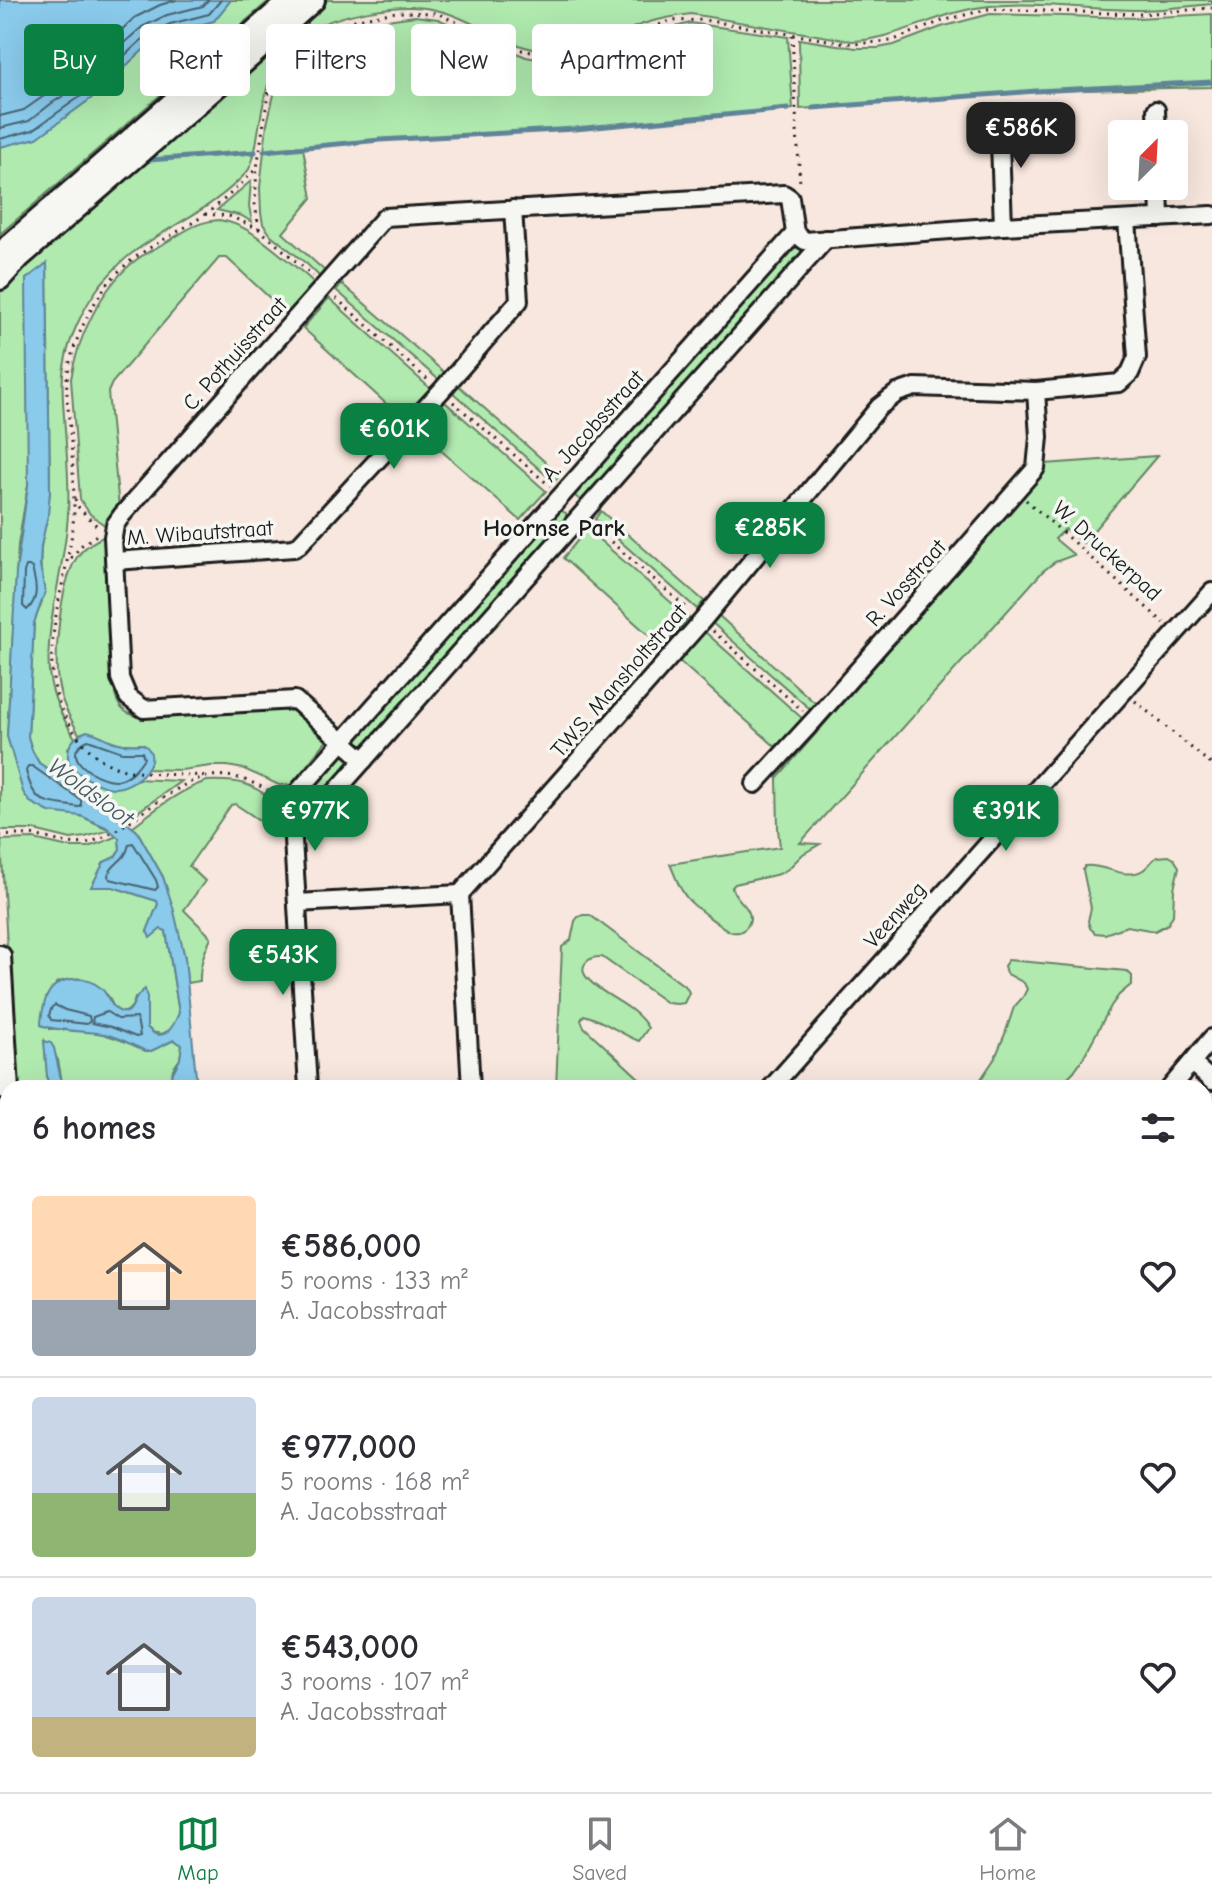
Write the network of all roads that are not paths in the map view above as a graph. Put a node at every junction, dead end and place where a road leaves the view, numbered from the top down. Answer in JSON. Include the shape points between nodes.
{"nodes":[{"id":1,"x":290,"y":0,"type":"edge"},
{"id":2,"x":314,"y":0,"type":"edge"},
{"id":3,"x":1156,"y":110,"type":"dead end"},
{"id":4,"x":999,"y":114,"type":"dead end"},
{"id":5,"x":1156,"y":120,"type":"edge"},
{"id":6,"x":1159,"y":200,"type":"edge"},
{"id":7,"x":513,"y":209,"type":"junction"},
{"id":8,"x":1212,"y":215,"type":"edge"},
{"id":9,"x":1160,"y":218,"type":"junction"},
{"id":10,"x":1127,"y":220,"type":"junction"},
{"id":11,"x":1003,"y":226,"type":"junction"},
{"id":12,"x":795,"y":233,"type":"junction"},
{"id":13,"x":826,"y":239,"type":"junction"},
{"id":14,"x":0,"y":256,"type":"edge"},
{"id":15,"x":0,"y":279,"type":"edge"},
{"id":16,"x":1036,"y":391,"type":"junction"},
{"id":17,"x":560,"y":495,"type":"junction"},
{"id":18,"x":581,"y":515,"type":"junction"},
{"id":19,"x":115,"y":561,"type":"junction"},
{"id":20,"x":1212,"y":592,"type":"edge"},
{"id":21,"x":342,"y":741,"type":"junction"},
{"id":22,"x":364,"y":760,"type":"junction"},
{"id":23,"x":755,"y":784,"type":"dead end"},
{"id":24,"x":293,"y":825,"type":"junction"},
{"id":25,"x":460,"y":894,"type":"junction"},
{"id":26,"x":297,"y":903,"type":"junction"},
{"id":27,"x":0,"y":956,"type":"edge"},
{"id":28,"x":1212,"y":1038,"type":"edge"},
{"id":29,"x":1192,"y":1063,"type":"junction"},
{"id":30,"x":7,"y":1080,"type":"edge"},
{"id":31,"x":308,"y":1080,"type":"edge"},
{"id":32,"x":471,"y":1080,"type":"edge"},
{"id":33,"x":778,"y":1080,"type":"edge"},
{"id":34,"x":1177,"y":1080,"type":"edge"},
{"id":35,"x":1211,"y":1080,"type":"edge"}],
"edges":[{"from":1,"to":14,"type":"main road"},
{"from":2,"to":15,"type":"main road"},
{"from":3,"to":5,"type":"street"},
{"from":4,"to":11,"type":"street"},
{"from":6,"to":9,"type":"street"},
{"from":7,"to":12,"type":"street","name":"C. Pothuisstraat","via":[[784,194],[790,198]]},
{"from":7,"to":19,"type":"street","name":"C. Pothuisstraat","via":[[385,217],[122,515],[113,532]]},
{"from":7,"to":19,"type":"street","name":"M. Wibautstraat","via":[[519,301],[299,545]]},
{"from":8,"to":9,"type":"street"},
{"from":9,"to":10,"type":"street"},
{"from":10,"to":11,"type":"street"},
{"from":10,"to":16,"type":"street","name":"T.W.S. Mansholtstraat","via":[[1137,357],[1130,373],[1119,383]]},
{"from":11,"to":13,"type":"street"},
{"from":12,"to":13,"type":"street","via":[[805,241]]},
{"from":12,"to":17,"type":"street","name":"A. Jacobsstraat"},
{"from":13,"to":18,"type":"street"},
{"from":16,"to":23,"type":"street","name":"R. Vosstraat","via":[[1036,468]]},
{"from":16,"to":25,"type":"street","name":"T.W.S. Mansholtstraat","via":[[915,387],[879,407],[702,621]]},
{"from":17,"to":18,"type":"street"},
{"from":17,"to":21,"type":"street","name":"A. Jacobsstraat"},
{"from":18,"to":22,"type":"street"},
{"from":19,"to":21,"type":"street","name":"C. Pothuisstraat","via":[[120,678],[128,697],[144,709],[295,700]]},
{"from":20,"to":33,"type":"street","name":"Veenweg"},
{"from":21,"to":22,"type":"street","name":"C. Pothuisstraat"},
{"from":21,"to":24,"type":"street","name":"A. Jacobsstraat","via":[[295,795]]},
{"from":22,"to":24,"type":"street","via":[[307,824]]},
{"from":24,"to":26,"type":"street"},
{"from":25,"to":26,"type":"street"},
{"from":25,"to":32,"type":"street"},
{"from":26,"to":31,"type":"street"},
{"from":27,"to":30,"type":"main road"},
{"from":28,"to":29,"type":"street"},
{"from":29,"to":34,"type":"street"},
{"from":29,"to":35,"type":"street"}]}
